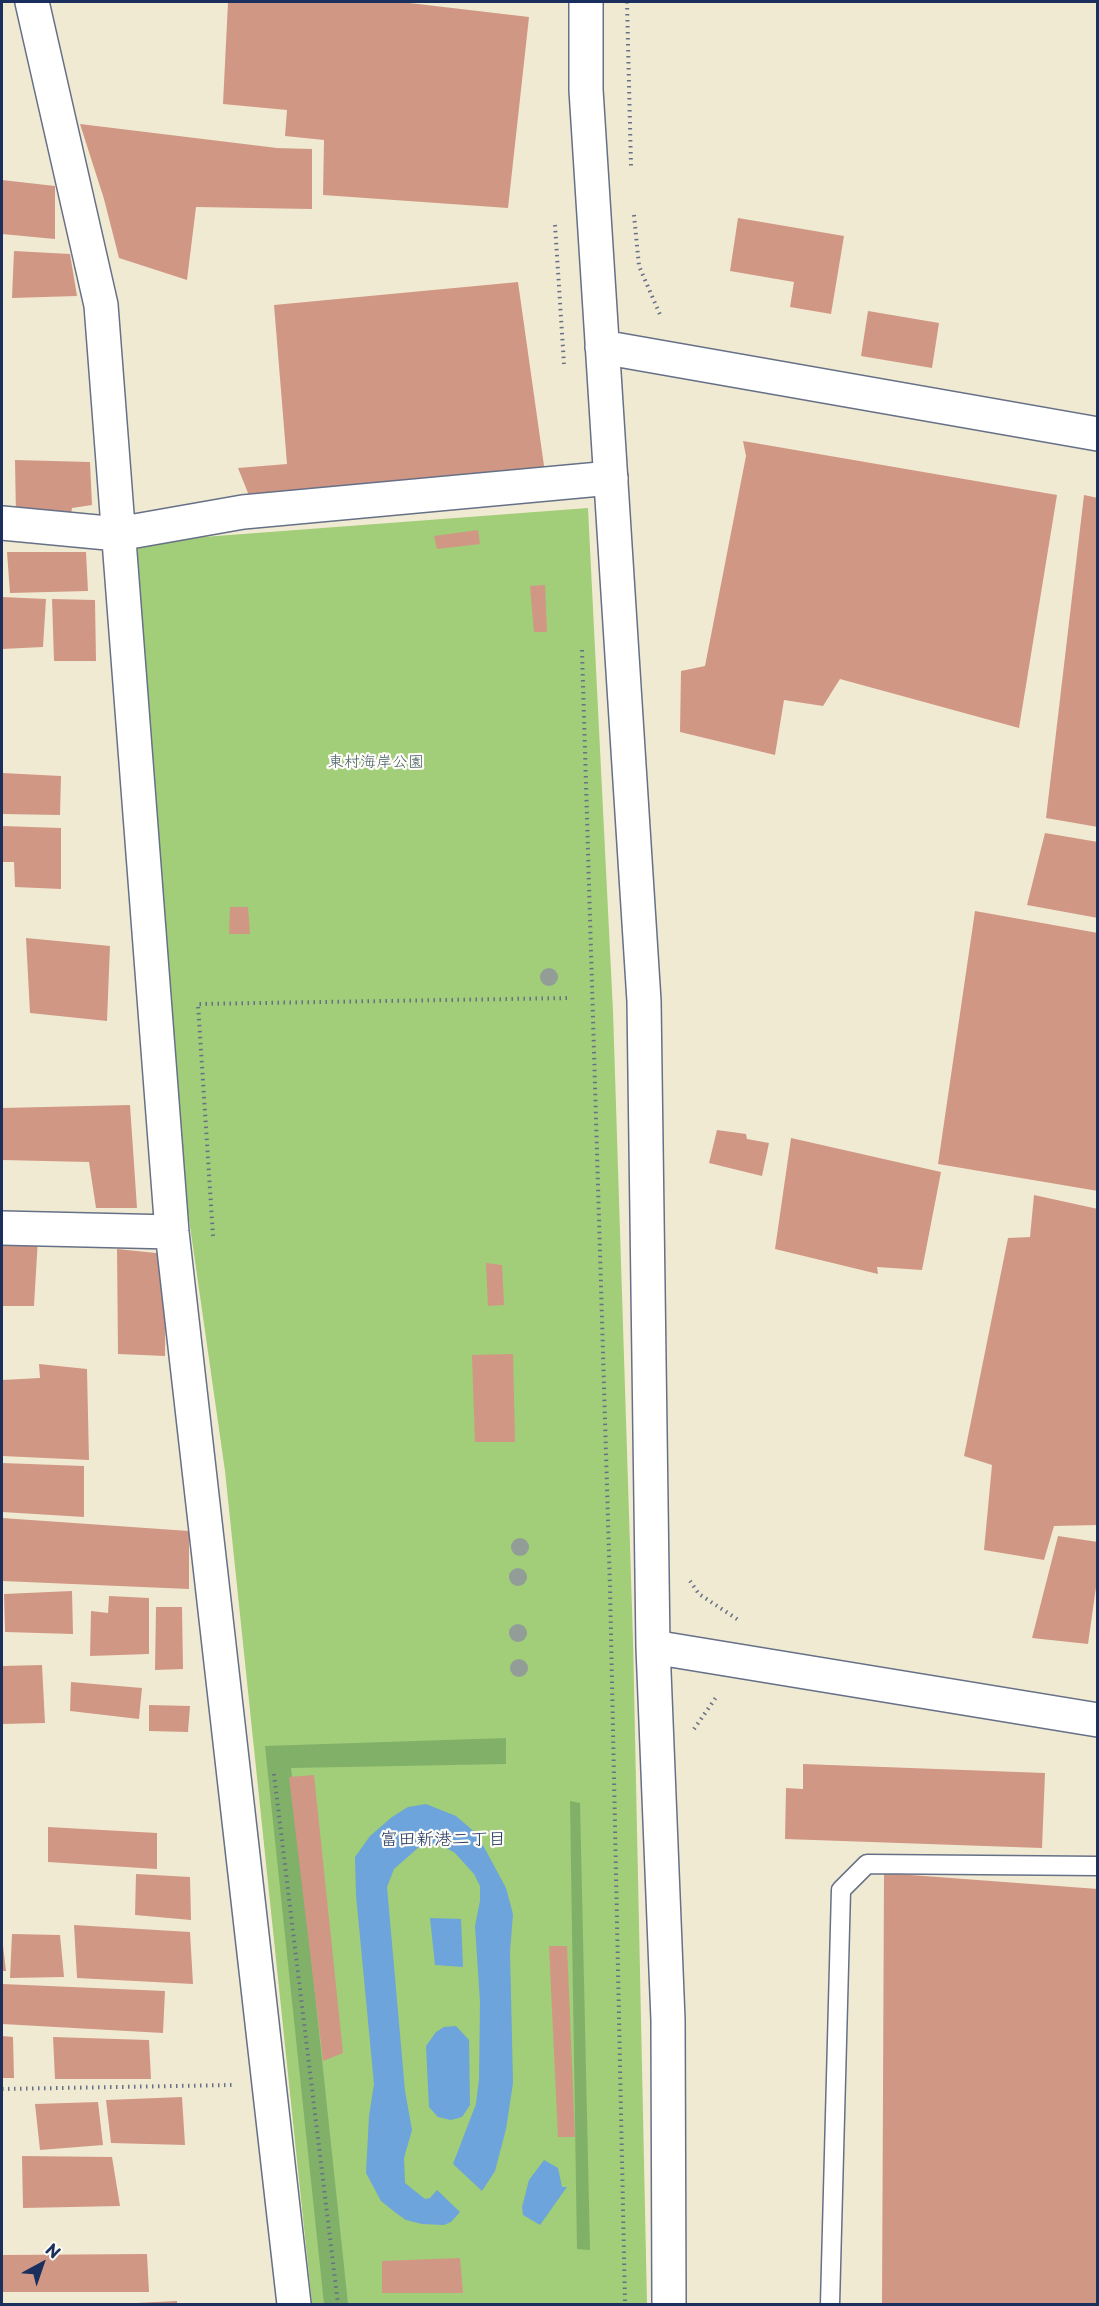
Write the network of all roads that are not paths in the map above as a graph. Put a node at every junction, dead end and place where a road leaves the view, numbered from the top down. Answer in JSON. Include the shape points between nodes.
{"nodes":[{"id":1,"x":32,"y":2,"type":"edge"},
{"id":2,"x":586,"y":2,"type":"edge"},
{"id":3,"x":602,"y":347,"type":"junction"},
{"id":4,"x":1098,"y":434,"type":"edge"},
{"id":5,"x":610,"y":478,"type":"junction"},
{"id":6,"x":2,"y":523,"type":"edge"},
{"id":7,"x":118,"y":534,"type":"junction"},
{"id":8,"x":2,"y":1228,"type":"edge"},
{"id":9,"x":172,"y":1232,"type":"junction"},
{"id":10,"x":653,"y":1647,"type":"junction"},
{"id":11,"x":1098,"y":1720,"type":"edge"},
{"id":12,"x":1098,"y":1866,"type":"edge"},
{"id":13,"x":294,"y":2304,"type":"edge"},
{"id":14,"x":669,"y":2304,"type":"edge"},
{"id":15,"x":830,"y":2304,"type":"edge"}],
"edges":[{"from":1,"to":7,"type":"street","via":[[101,305]]},
{"from":2,"to":3,"type":"street","via":[[586,90]]},
{"from":3,"to":4,"type":"street"},
{"from":3,"to":5,"type":"street"},
{"from":5,"to":7,"type":"street","via":[[243,512]]},
{"from":5,"to":10,"type":"street","via":[[644,1001]]},
{"from":6,"to":7,"type":"street"},
{"from":7,"to":9,"type":"street"},
{"from":8,"to":9,"type":"street"},
{"from":9,"to":13,"type":"street"},
{"from":10,"to":11,"type":"street"},
{"from":10,"to":14,"type":"street","via":[[668,2020]]},
{"from":12,"to":15,"type":"lane","via":[[867,1864],[841,1890]]}]}
